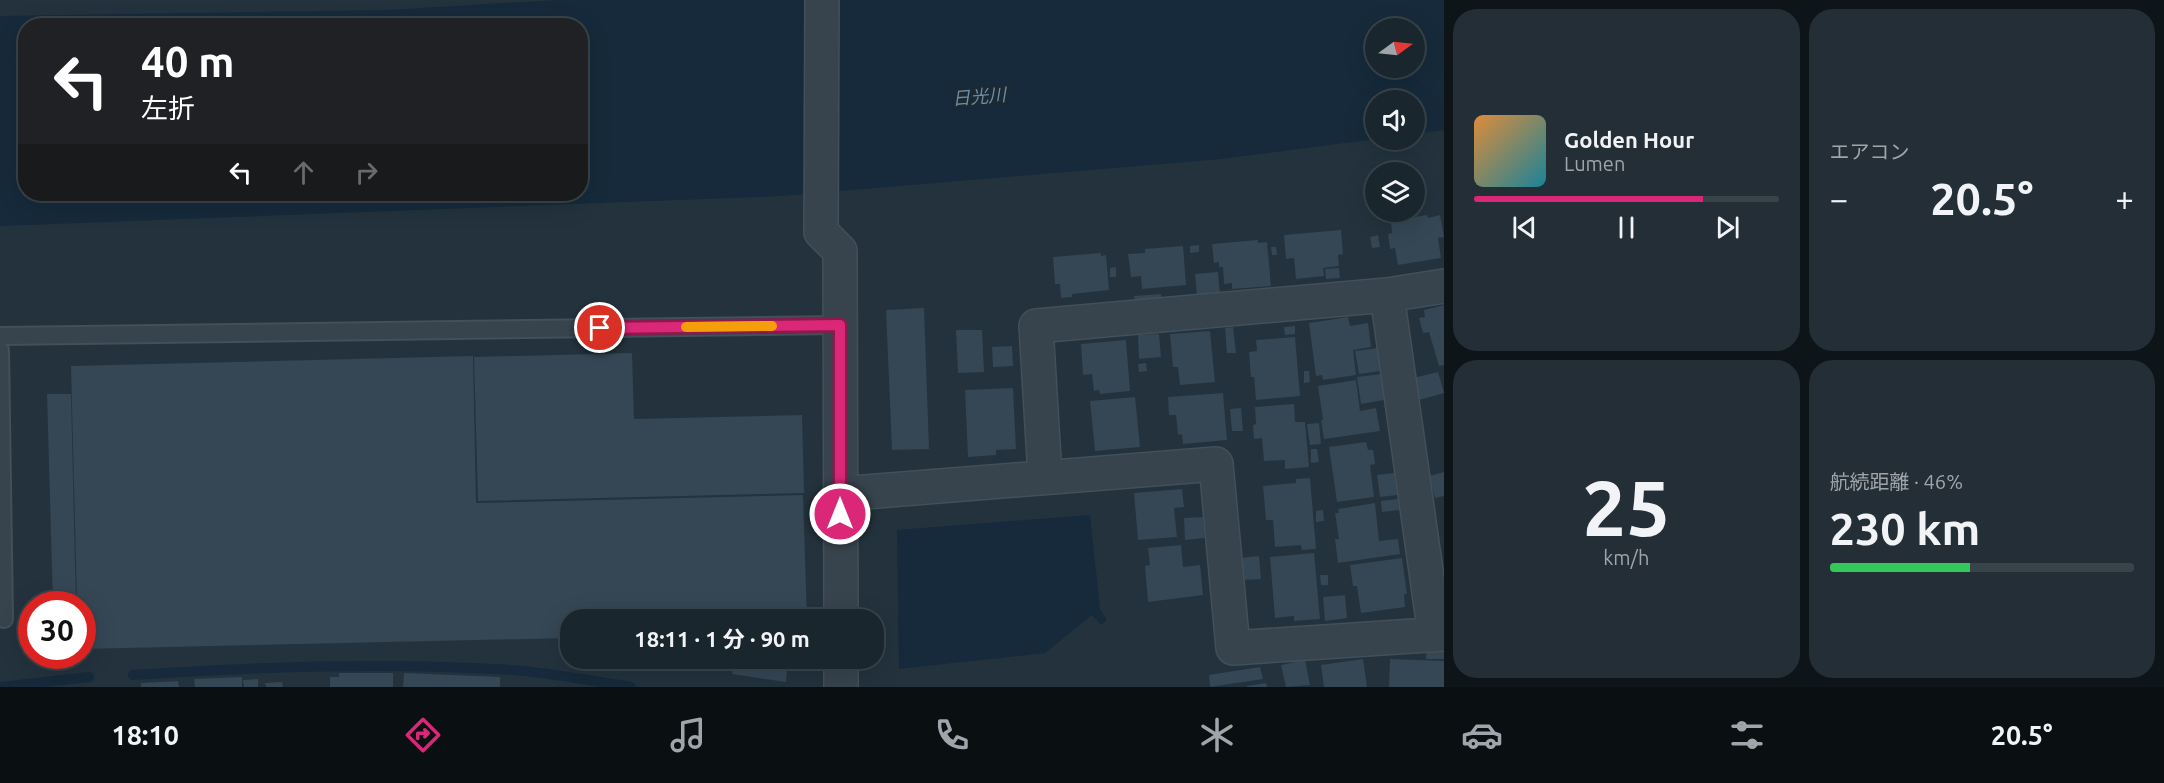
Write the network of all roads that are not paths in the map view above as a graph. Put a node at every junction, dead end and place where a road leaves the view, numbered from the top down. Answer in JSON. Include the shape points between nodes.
{"nodes":[{"id":1,"x":822,"y":0,"type":"edge"},
{"id":2,"x":1444,"y":286,"type":"edge"},
{"id":3,"x":1387,"y":296,"type":"junction"},
{"id":4,"x":840,"y":325,"type":"junction"},
{"id":5,"x":0,"y":336,"type":"edge"},
{"id":6,"x":0,"y":350,"type":"edge"},
{"id":7,"x":1045,"y":477,"type":"junction"},
{"id":8,"x":840,"y":494,"type":"junction"},
{"id":9,"x":841,"y":609,"type":"edge"},
{"id":10,"x":4,"y":619,"type":"dead end"},
{"id":11,"x":1440,"y":635,"type":"edge"},
{"id":12,"x":841,"y":669,"type":"edge"},
{"id":13,"x":841,"y":687,"type":"edge"}],
"edges":[{"from":1,"to":4,"type":"street","via":[[821,232],[840,251]]},
{"from":2,"to":3,"type":"street"},
{"from":3,"to":7,"type":"street","via":[[1036,326]]},
{"from":3,"to":11,"type":"street"},
{"from":4,"to":5,"type":"lane"},
{"from":4,"to":8,"type":"street"},
{"from":6,"to":10,"type":"lane"},
{"from":7,"to":8,"type":"street"},
{"from":7,"to":11,"type":"street","via":[[1216,464],[1233,648]]},
{"from":8,"to":9,"type":"street"},
{"from":12,"to":13,"type":"street"}]}
